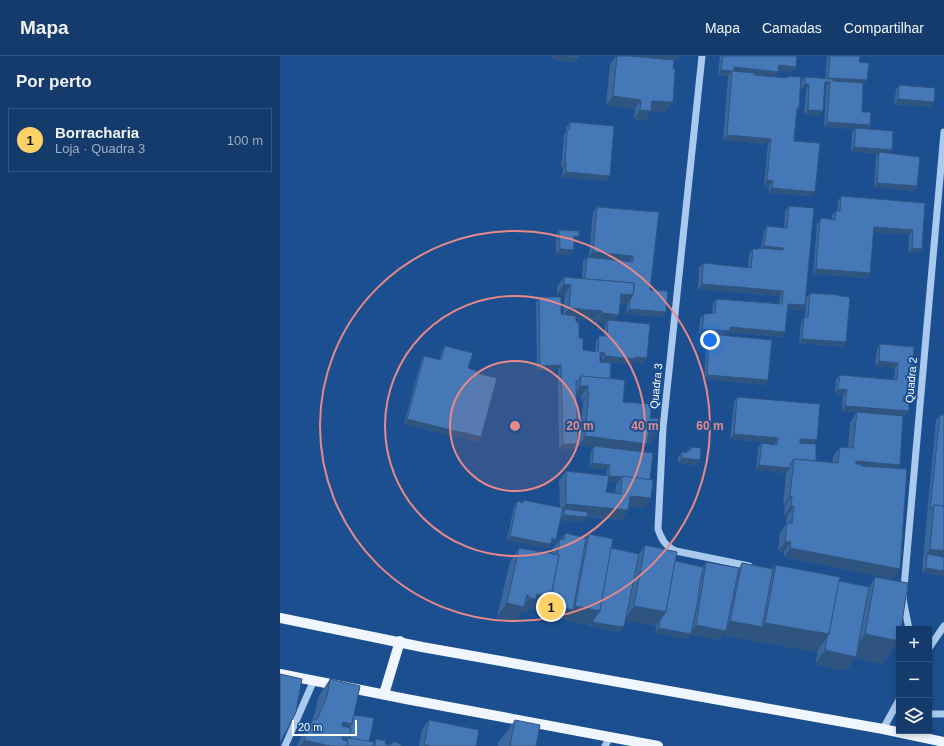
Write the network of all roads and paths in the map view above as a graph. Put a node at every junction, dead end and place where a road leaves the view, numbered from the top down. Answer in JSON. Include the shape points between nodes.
{"nodes":[{"id":1,"x":702,"y":56,"type":"edge"},
{"id":2,"x":944,"y":132,"type":"edge"},
{"id":3,"x":759,"y":569,"type":"edge"},
{"id":4,"x":280,"y":618,"type":"edge"},
{"id":5,"x":908,"y":626,"type":"edge"},
{"id":6,"x":944,"y":626,"type":"edge"},
{"id":7,"x":400,"y":641,"type":"junction"},
{"id":8,"x":932,"y":644,"type":"edge"},
{"id":9,"x":280,"y":674,"type":"edge"},
{"id":10,"x":314,"y":680,"type":"junction"},
{"id":11,"x":384,"y":694,"type":"junction"},
{"id":12,"x":896,"y":713,"type":"edge"},
{"id":13,"x":932,"y":714,"type":"edge"},
{"id":14,"x":944,"y":714,"type":"edge"},
{"id":15,"x":883,"y":728,"type":"junction"},
{"id":16,"x":607,"y":742,"type":"edge"},
{"id":17,"x":944,"y":742,"type":"edge"},
{"id":18,"x":285,"y":746,"type":"edge"},
{"id":19,"x":658,"y":746,"type":"edge"}],
"edges":[{"from":1,"to":3,"type":"street","name":"Quadra 3","via":[[663,428],[658,529],[662,540],[676,551]]},
{"from":2,"to":5,"type":"street","name":"Quadra 2","via":[[899,598]]},
{"from":4,"to":7,"type":"main road"},
{"from":6,"to":8,"type":"street"},
{"from":7,"to":11,"type":"main road"},
{"from":7,"to":15,"type":"main road","via":[[422,647]]},
{"from":9,"to":10,"type":"main road"},
{"from":10,"to":11,"type":"main road"},
{"from":10,"to":18,"type":"street"},
{"from":11,"to":16,"type":"main road"},
{"from":12,"to":15,"type":"street"},
{"from":13,"to":14,"type":"street"},
{"from":15,"to":17,"type":"main road"},
{"from":16,"to":19,"type":"main road"}]}
